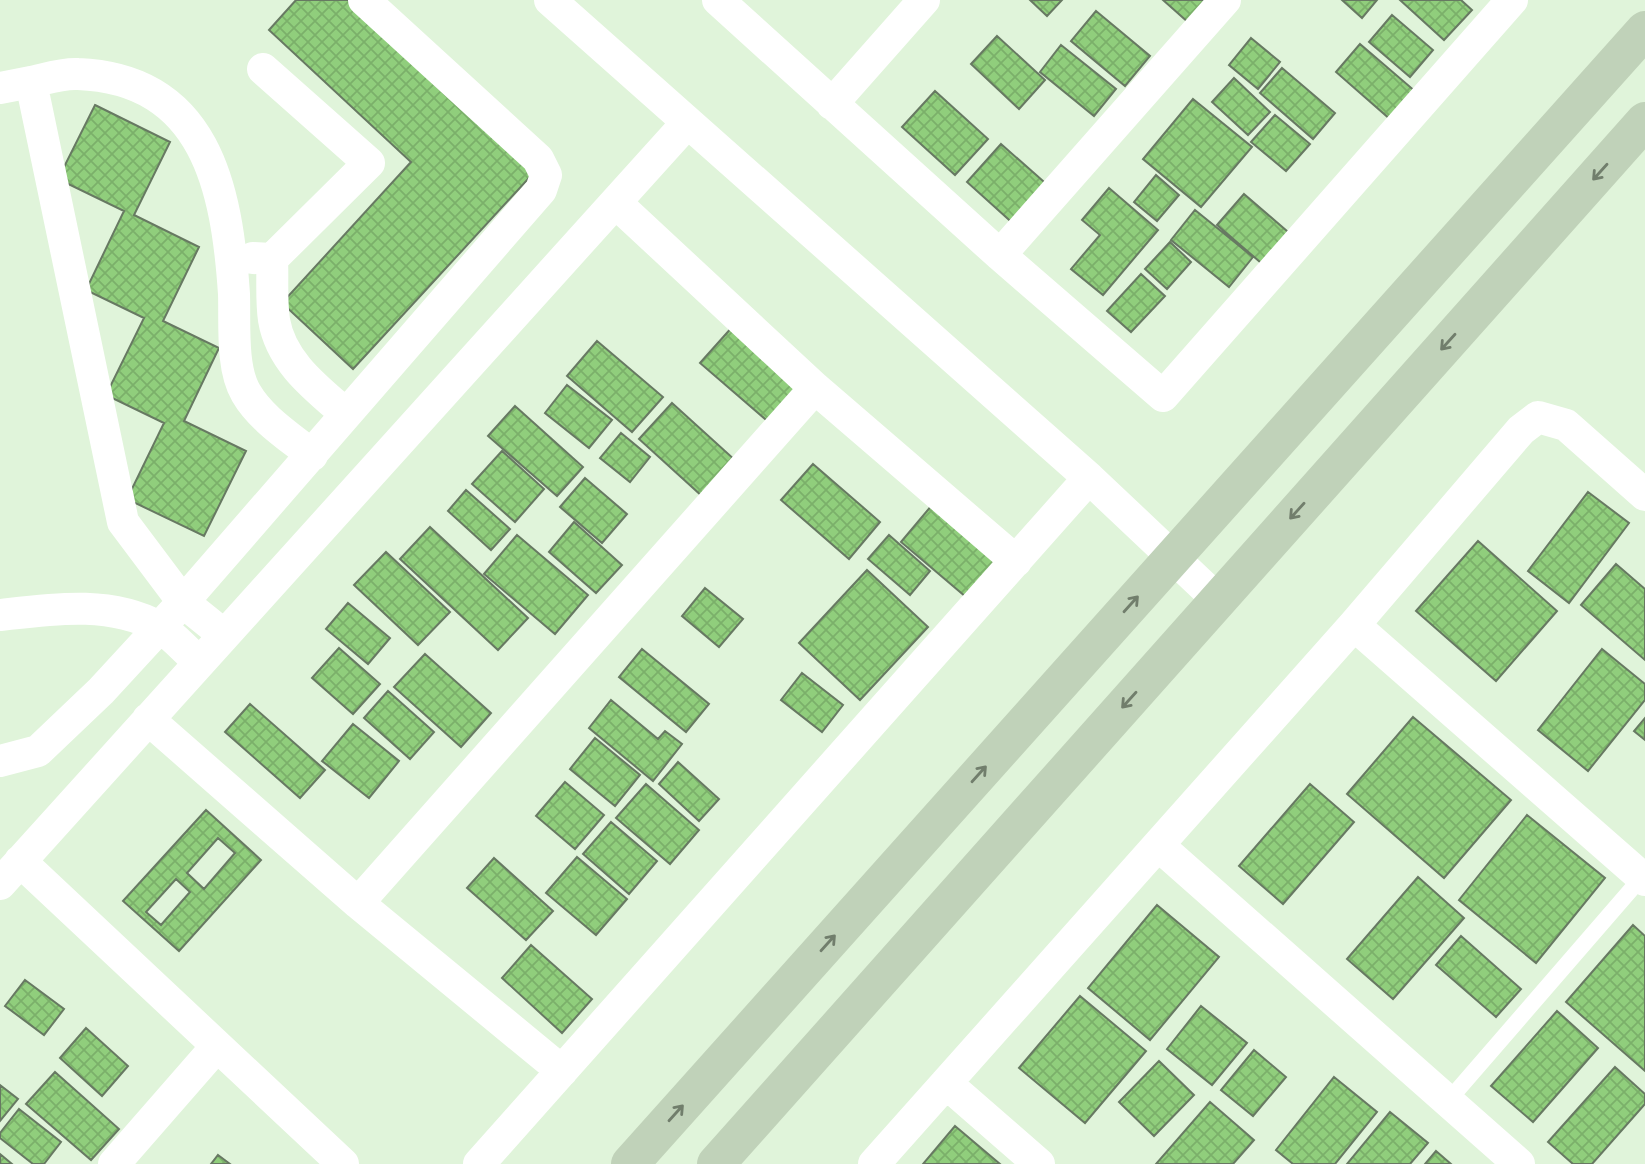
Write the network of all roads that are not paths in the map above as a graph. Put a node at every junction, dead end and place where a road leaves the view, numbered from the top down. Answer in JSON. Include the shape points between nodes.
{"nodes":[{"id":1,"x":364,"y":0,"type":"edge"},
{"id":2,"x":550,"y":0,"type":"edge"},
{"id":3,"x":719,"y":0,"type":"edge"},
{"id":4,"x":924,"y":0,"type":"edge"},
{"id":5,"x":1225,"y":0,"type":"edge"},
{"id":6,"x":1513,"y":0,"type":"edge"},
{"id":7,"x":1645,"y":30,"type":"edge"},
{"id":8,"x":263,"y":69,"type":"dead end"},
{"id":9,"x":31,"y":82,"type":"junction"},
{"id":10,"x":0,"y":88,"type":"edge"},
{"id":11,"x":832,"y":104,"type":"junction"},
{"id":12,"x":1645,"y":121,"type":"edge"},
{"id":13,"x":687,"y":123,"type":"junction"},
{"id":14,"x":616,"y":203,"type":"junction"},
{"id":15,"x":1000,"y":255,"type":"junction"},
{"id":16,"x":231,"y":256,"type":"junction"},
{"id":17,"x":272,"y":259,"type":"junction"},
{"id":18,"x":815,"y":388,"type":"junction"},
{"id":19,"x":346,"y":414,"type":"junction"},
{"id":20,"x":312,"y":455,"type":"junction"},
{"id":21,"x":1090,"y":478,"type":"junction"},
{"id":22,"x":1645,"y":495,"type":"edge"},
{"id":23,"x":1171,"y":559,"type":"junction"},
{"id":24,"x":1016,"y":561,"type":"junction"},
{"id":25,"x":1218,"y":600,"type":"junction"},
{"id":26,"x":183,"y":602,"type":"junction"},
{"id":27,"x":0,"y":615,"type":"edge"},
{"id":28,"x":1354,"y":625,"type":"junction"},
{"id":29,"x":160,"y":627,"type":"junction"},
{"id":30,"x":224,"y":635,"type":"junction"},
{"id":31,"x":199,"y":662,"type":"junction"},
{"id":32,"x":148,"y":719,"type":"junction"},
{"id":33,"x":1,"y":762,"type":"edge"},
{"id":34,"x":1158,"y":845,"type":"junction"},
{"id":35,"x":20,"y":861,"type":"junction"},
{"id":36,"x":1643,"y":879,"type":"edge"},
{"id":37,"x":0,"y":884,"type":"edge"},
{"id":38,"x":358,"y":903,"type":"junction"},
{"id":39,"x":217,"y":1046,"type":"junction"},
{"id":40,"x":562,"y":1071,"type":"junction"},
{"id":41,"x":946,"y":1083,"type":"junction"},
{"id":42,"x":1448,"y":1101,"type":"junction"},
{"id":43,"x":114,"y":1164,"type":"edge"},
{"id":44,"x":343,"y":1164,"type":"edge"},
{"id":45,"x":479,"y":1164,"type":"edge"},
{"id":46,"x":631,"y":1164,"type":"edge"},
{"id":47,"x":716,"y":1164,"type":"edge"},
{"id":48,"x":874,"y":1164,"type":"edge"},
{"id":49,"x":1039,"y":1164,"type":"edge"},
{"id":50,"x":1519,"y":1164,"type":"edge"}],
"edges":[{"from":1,"to":19,"type":"street","via":[[538,159],[546,175],[541,190]]},
{"from":2,"to":13,"type":"street"},
{"from":3,"to":11,"type":"street"},
{"from":4,"to":11,"type":"street"},
{"from":5,"to":15,"type":"street"},
{"from":6,"to":15,"type":"street","via":[[1163,396]]},
{"from":7,"to":23,"type":"street"},
{"from":8,"to":17,"type":"street","via":[[369,163]]},
{"from":9,"to":10,"type":"street"},
{"from":9,"to":16,"type":"street","via":[[76,74],[120,80],[157,93],[191,125],[211,164]]},
{"from":9,"to":26,"type":"street","via":[[122,522]]},
{"from":11,"to":15,"type":"street"},
{"from":12,"to":25,"type":"street","one_way":true},
{"from":13,"to":14,"type":"street"},
{"from":13,"to":21,"type":"street"},
{"from":14,"to":18,"type":"street"},
{"from":14,"to":30,"type":"street"},
{"from":16,"to":17,"type":"street"},
{"from":16,"to":20,"type":"street","via":[[238,366],[245,393]]},
{"from":17,"to":19,"type":"street","via":[[274,321],[288,358]]},
{"from":18,"to":24,"type":"street"},
{"from":18,"to":38,"type":"street"},
{"from":19,"to":20,"type":"street"},
{"from":20,"to":26,"type":"street"},
{"from":21,"to":23,"type":"street"},
{"from":21,"to":24,"type":"street"},
{"from":22,"to":28,"type":"street","via":[[1566,425],[1538,418],[1521,430]]},
{"from":23,"to":25,"type":"street"},
{"from":46,"to":23,"type":"street","one_way":true},
{"from":24,"to":40,"type":"street"},
{"from":25,"to":47,"type":"street","one_way":true},
{"from":26,"to":29,"type":"street"},
{"from":26,"to":30,"type":"street"},
{"from":27,"to":29,"type":"street","via":[[71,606]]},
{"from":28,"to":34,"type":"street"},
{"from":28,"to":36,"type":"street"},
{"from":29,"to":31,"type":"street"},
{"from":29,"to":33,"type":"street","via":[[38,751]]},
{"from":30,"to":31,"type":"street"},
{"from":31,"to":32,"type":"street"},
{"from":32,"to":35,"type":"street"},
{"from":32,"to":38,"type":"street"},
{"from":34,"to":41,"type":"street"},
{"from":34,"to":42,"type":"street"},
{"from":35,"to":37,"type":"street"},
{"from":35,"to":39,"type":"street"},
{"from":36,"to":42,"type":"lane"},
{"from":38,"to":40,"type":"street"},
{"from":39,"to":43,"type":"street"},
{"from":39,"to":44,"type":"street"},
{"from":40,"to":45,"type":"street"},
{"from":41,"to":48,"type":"street"},
{"from":41,"to":49,"type":"street"},
{"from":42,"to":50,"type":"street"}]}
